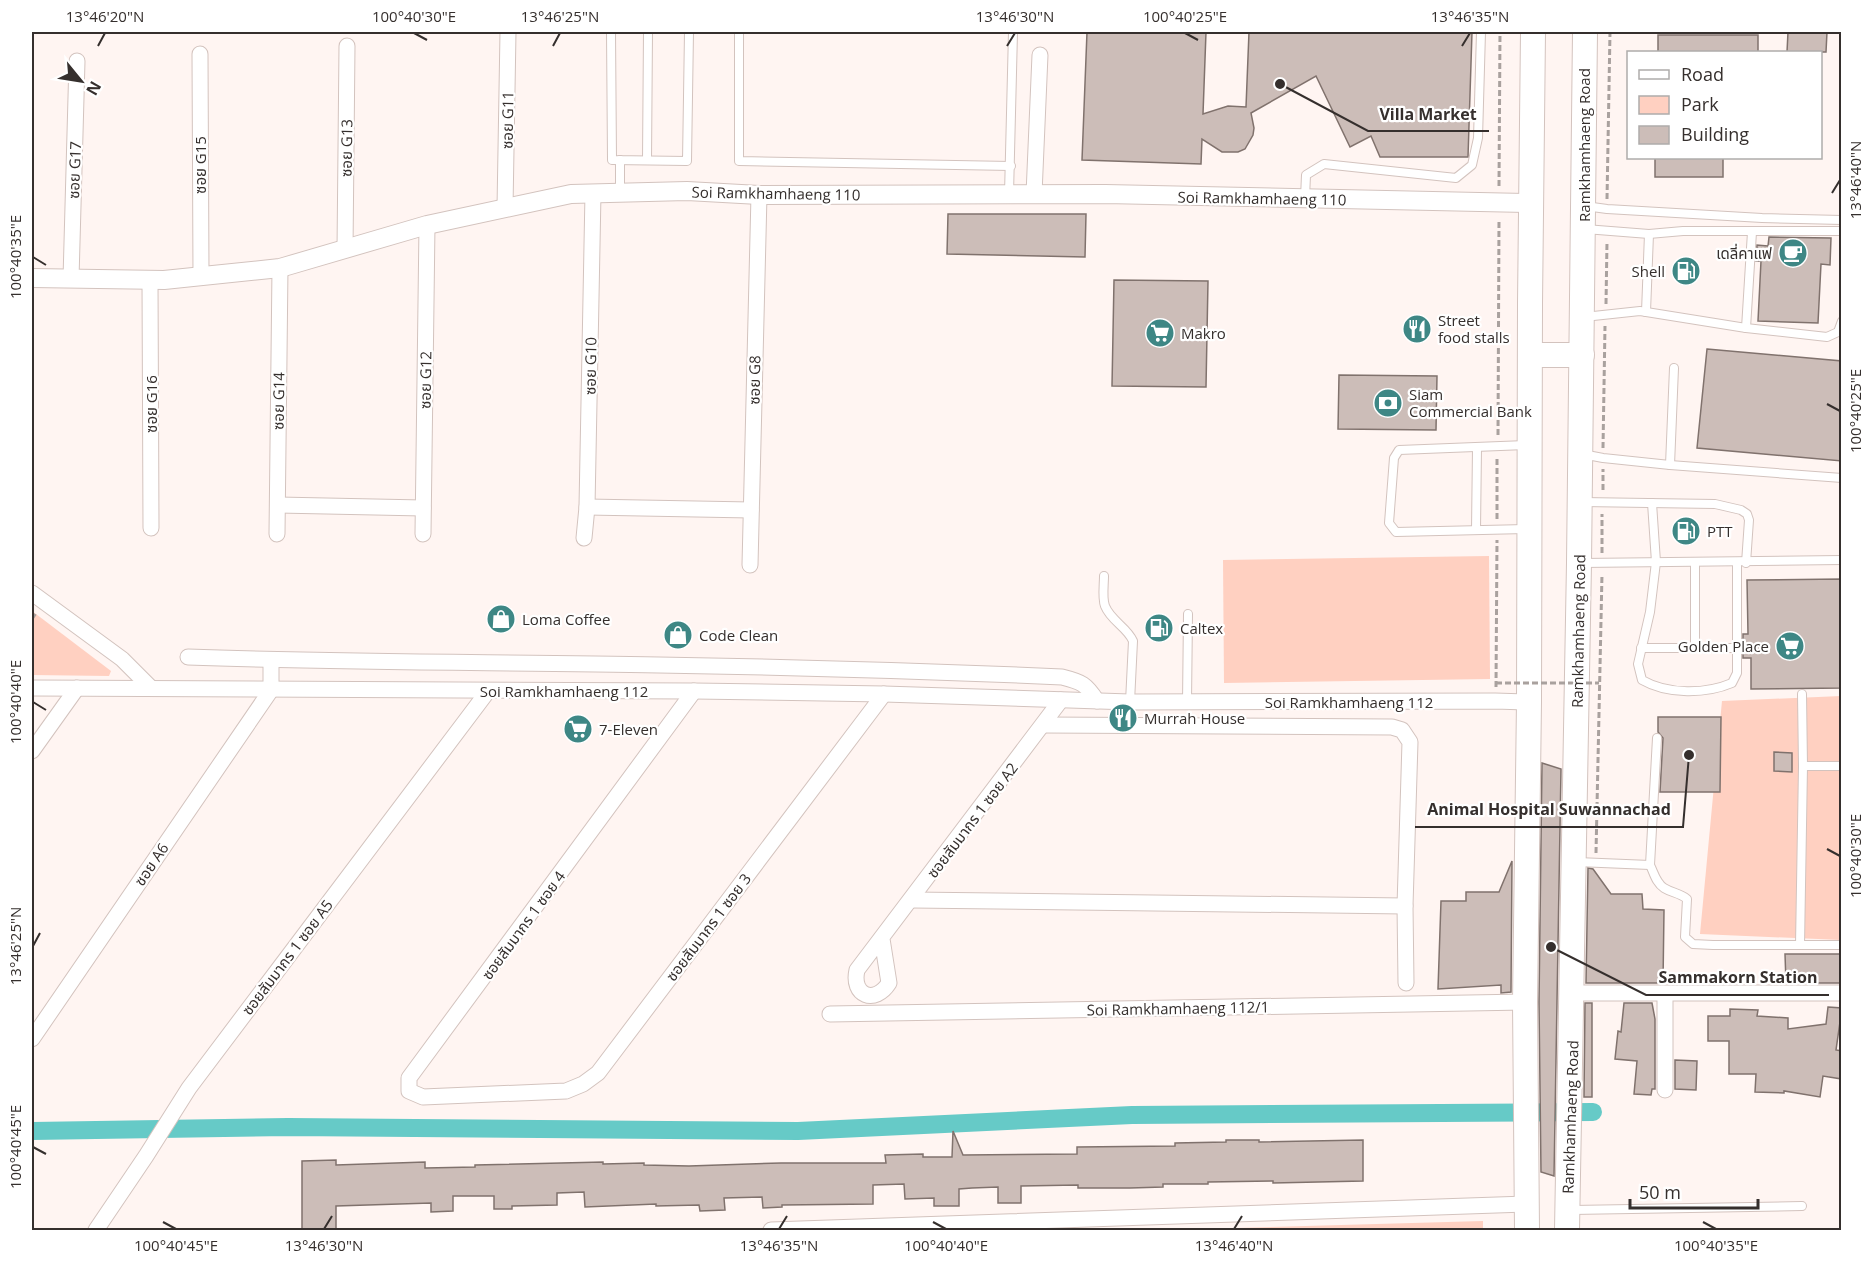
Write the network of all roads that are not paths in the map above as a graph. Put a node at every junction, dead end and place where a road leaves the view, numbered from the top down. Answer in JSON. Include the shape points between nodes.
{"nodes":[{"id":1,"x":508,"y":32,"type":"edge"},
{"id":2,"x":611,"y":32,"type":"edge"},
{"id":3,"x":648,"y":32,"type":"edge"},
{"id":4,"x":689,"y":32,"type":"edge"},
{"id":5,"x":739,"y":32,"type":"edge"},
{"id":6,"x":1013,"y":32,"type":"edge"},
{"id":7,"x":1481,"y":32,"type":"edge"},
{"id":8,"x":1533,"y":32,"type":"edge"},
{"id":9,"x":1585,"y":32,"type":"edge"},
{"id":10,"x":347,"y":46,"type":"dead end"},
{"id":11,"x":200,"y":54,"type":"dead end"},
{"id":12,"x":1040,"y":55,"type":"dead end"},
{"id":13,"x":77,"y":61,"type":"dead end"},
{"id":14,"x":620,"y":160,"type":"junction"},
{"id":15,"x":647,"y":160,"type":"junction"},
{"id":16,"x":1011,"y":166,"type":"junction"},
{"id":17,"x":593,"y":193,"type":"junction"},
{"id":18,"x":620,"y":193,"type":"junction"},
{"id":19,"x":1009,"y":194,"type":"junction"},
{"id":20,"x":1034,"y":194,"type":"junction"},
{"id":21,"x":759,"y":195,"type":"junction"},
{"id":22,"x":1305,"y":199,"type":"junction"},
{"id":23,"x":1531,"y":203,"type":"junction"},
{"id":24,"x":505,"y":208,"type":"junction"},
{"id":25,"x":1583,"y":217,"type":"junction"},
{"id":26,"x":1842,"y":220,"type":"edge"},
{"id":27,"x":427,"y":225,"type":"junction"},
{"id":28,"x":1842,"y":231,"type":"edge"},
{"id":29,"x":1752,"y":232,"type":"junction"},
{"id":30,"x":1649,"y":234,"type":"junction"},
{"id":31,"x":345,"y":250,"type":"junction"},
{"id":32,"x":280,"y":268,"type":"junction"},
{"id":33,"x":201,"y":276,"type":"junction"},
{"id":34,"x":32,"y":278,"type":"edge"},
{"id":35,"x":71,"y":279,"type":"junction"},
{"id":36,"x":150,"y":280,"type":"junction"},
{"id":37,"x":1646,"y":312,"type":"junction"},
{"id":38,"x":1582,"y":317,"type":"junction"},
{"id":39,"x":1842,"y":321,"type":"edge"},
{"id":40,"x":1746,"y":328,"type":"junction"},
{"id":41,"x":1530,"y":355,"type":"junction"},
{"id":42,"x":1582,"y":355,"type":"junction"},
{"id":43,"x":1674,"y":368,"type":"dead end"},
{"id":44,"x":1530,"y":445,"type":"junction"},
{"id":45,"x":1477,"y":448,"type":"junction"},
{"id":46,"x":1581,"y":453,"type":"junction"},
{"id":47,"x":1670,"y":465,"type":"junction"},
{"id":48,"x":1842,"y":478,"type":"edge"},
{"id":49,"x":1580,"y":501,"type":"junction"},
{"id":50,"x":1652,"y":503,"type":"junction"},
{"id":51,"x":278,"y":505,"type":"junction"},
{"id":52,"x":587,"y":507,"type":"junction"},
{"id":53,"x":423,"y":508,"type":"junction"},
{"id":54,"x":751,"y":510,"type":"junction"},
{"id":55,"x":151,"y":528,"type":"dead end"},
{"id":56,"x":1530,"y":529,"type":"junction"},
{"id":57,"x":1476,"y":530,"type":"junction"},
{"id":58,"x":277,"y":534,"type":"dead end"},
{"id":59,"x":423,"y":534,"type":"dead end"},
{"id":60,"x":584,"y":538,"type":"dead end"},
{"id":61,"x":1842,"y":560,"type":"edge"},
{"id":62,"x":1656,"y":562,"type":"junction"},
{"id":63,"x":1695,"y":562,"type":"junction"},
{"id":64,"x":1746,"y":562,"type":"junction"},
{"id":65,"x":1579,"y":563,"type":"junction"},
{"id":66,"x":1737,"y":563,"type":"junction"},
{"id":67,"x":750,"y":565,"type":"dead end"},
{"id":68,"x":1104,"y":576,"type":"dead end"},
{"id":69,"x":32,"y":592,"type":"edge"},
{"id":70,"x":1188,"y":614,"type":"dead end"},
{"id":71,"x":1641,"y":648,"type":"junction"},
{"id":72,"x":1695,"y":648,"type":"junction"},
{"id":73,"x":1737,"y":648,"type":"junction"},
{"id":74,"x":188,"y":657,"type":"dead end"},
{"id":75,"x":271,"y":660,"type":"junction"},
{"id":76,"x":661,"y":665,"type":"junction"},
{"id":77,"x":918,"y":671,"type":"junction"},
{"id":78,"x":32,"y":688,"type":"edge"},
{"id":79,"x":77,"y":688,"type":"junction"},
{"id":80,"x":151,"y":688,"type":"junction"},
{"id":81,"x":271,"y":690,"type":"junction"},
{"id":82,"x":488,"y":690,"type":"junction"},
{"id":83,"x":662,"y":691,"type":"junction"},
{"id":84,"x":694,"y":692,"type":"junction"},
{"id":85,"x":884,"y":694,"type":"junction"},
{"id":86,"x":1802,"y":694,"type":"dead end"},
{"id":87,"x":920,"y":695,"type":"junction"},
{"id":88,"x":1061,"y":700,"type":"junction"},
{"id":89,"x":1097,"y":701,"type":"junction"},
{"id":90,"x":1131,"y":702,"type":"junction"},
{"id":91,"x":1186,"y":702,"type":"junction"},
{"id":92,"x":1529,"y":702,"type":"junction"},
{"id":93,"x":1043,"y":725,"type":"junction"},
{"id":94,"x":1657,"y":738,"type":"dead end"},
{"id":95,"x":32,"y":751,"type":"edge"},
{"id":96,"x":1803,"y":766,"type":"junction"},
{"id":97,"x":1842,"y":766,"type":"edge"},
{"id":98,"x":1574,"y":861,"type":"junction"},
{"id":99,"x":1650,"y":865,"type":"junction"},
{"id":100,"x":912,"y":900,"type":"junction"},
{"id":101,"x":1405,"y":906,"type":"junction"},
{"id":102,"x":882,"y":939,"type":"dead end"},
{"id":103,"x":1800,"y":945,"type":"junction"},
{"id":104,"x":1842,"y":945,"type":"edge"},
{"id":105,"x":1406,"y":983,"type":"dead end"},
{"id":106,"x":1573,"y":993,"type":"junction"},
{"id":107,"x":1842,"y":993,"type":"edge"},
{"id":108,"x":1665,"y":994,"type":"junction"},
{"id":109,"x":1525,"y":1002,"type":"junction"},
{"id":110,"x":830,"y":1014,"type":"dead end"},
{"id":111,"x":32,"y":1039,"type":"edge"},
{"id":112,"x":1665,"y":1090,"type":"dead end"},
{"id":113,"x":494,"y":1094,"type":"joint"},
{"id":114,"x":1527,"y":1204,"type":"junction"},
{"id":115,"x":1802,"y":1206,"type":"dead end"},
{"id":116,"x":1567,"y":1220,"type":"edge"},
{"id":117,"x":96,"y":1230,"type":"edge"},
{"id":118,"x":771,"y":1230,"type":"edge"},
{"id":119,"x":1527,"y":1230,"type":"edge"}],
"edges":[{"from":1,"to":24,"type":"street","name":"ซอย G11"},
{"from":2,"to":14,"type":"lane","via":[[612,160]]},
{"from":3,"to":15,"type":"lane"},
{"from":4,"to":15,"type":"lane","via":[[687,161]]},
{"from":5,"to":16,"type":"lane","via":[[739,161]]},
{"from":6,"to":16,"type":"lane"},
{"from":7,"to":22,"type":"lane","via":[[1478,138],[1472,165],[1456,178],[1324,165],[1306,175]]},
{"from":8,"to":23,"type":"main road"},
{"from":9,"to":25,"type":"main road","name":"Ramkhamhaeng Road"},
{"from":10,"to":31,"type":"street","name":"ซอย G13"},
{"from":11,"to":33,"type":"street","name":"ซอย G15"},
{"from":12,"to":20,"type":"street"},
{"from":13,"to":35,"type":"street","name":"ซอย G17"},
{"from":14,"to":15,"type":"lane"},
{"from":14,"to":18,"type":"lane"},
{"from":16,"to":19,"type":"lane"},
{"from":17,"to":18,"type":"street","name":"Soi Ramkhamhaeng 110"},
{"from":17,"to":24,"type":"street","name":"Soi Ramkhamhaeng 110"},
{"from":17,"to":52,"type":"street","name":"ซอย G10"},
{"from":18,"to":21,"type":"street","name":"Soi Ramkhamhaeng 110"},
{"from":19,"to":20,"type":"street","name":"Soi Ramkhamhaeng 110"},
{"from":19,"to":21,"type":"street","name":"Soi Ramkhamhaeng 110"},
{"from":20,"to":22,"type":"street","name":"Soi Ramkhamhaeng 110"},
{"from":21,"to":54,"type":"street","name":"ซอย G8"},
{"from":22,"to":23,"type":"street","name":"Soi Ramkhamhaeng 110"},
{"from":23,"to":41,"type":"main road"},
{"from":24,"to":27,"type":"street","name":"Soi Ramkhamhaeng 110"},
{"from":25,"to":26,"type":"lane","via":[[1607,209]]},
{"from":25,"to":30,"type":"lane"},
{"from":25,"to":38,"type":"main road","name":"Ramkhamhaeng Road"},
{"from":27,"to":31,"type":"street","name":"Soi Ramkhamhaeng 110"},
{"from":27,"to":53,"type":"street","name":"ซอย G12"},
{"from":28,"to":29,"type":"lane"},
{"from":29,"to":30,"type":"lane"},
{"from":29,"to":40,"type":"lane"},
{"from":30,"to":37,"type":"lane"},
{"from":31,"to":32,"type":"street","name":"Soi Ramkhamhaeng 110"},
{"from":32,"to":33,"type":"street","name":"Soi Ramkhamhaeng 110"},
{"from":32,"to":51,"type":"street","name":"ซอย G14"},
{"from":33,"to":36,"type":"street","name":"Soi Ramkhamhaeng 110"},
{"from":34,"to":35,"type":"street","name":"Soi Ramkhamhaeng 110"},
{"from":35,"to":36,"type":"street","name":"Soi Ramkhamhaeng 110"},
{"from":36,"to":55,"type":"street","name":"ซอย G16"},
{"from":37,"to":38,"type":"lane"},
{"from":37,"to":40,"type":"lane"},
{"from":38,"to":42,"type":"main road","name":"Ramkhamhaeng Road"},
{"from":39,"to":40,"type":"lane","via":[[1838,332],[1827,337]]},
{"from":41,"to":42,"type":"main road"},
{"from":41,"to":44,"type":"main road"},
{"from":42,"to":46,"type":"main road","name":"Ramkhamhaeng Road"},
{"from":43,"to":47,"type":"lane"},
{"from":44,"to":45,"type":"lane"},
{"from":44,"to":56,"type":"main road"},
{"from":45,"to":57,"type":"lane"},
{"from":45,"to":57,"type":"lane","via":[[1399,450],[1394,458],[1389,523],[1396,532]]},
{"from":46,"to":47,"type":"lane"},
{"from":46,"to":49,"type":"main road","name":"Ramkhamhaeng Road"},
{"from":47,"to":48,"type":"lane"},
{"from":49,"to":50,"type":"lane"},
{"from":49,"to":65,"type":"main road","name":"Ramkhamhaeng Road"},
{"from":50,"to":62,"type":"lane"},
{"from":50,"to":64,"type":"lane","via":[[1716,504],[1741,510],[1749,520]]},
{"from":51,"to":53,"type":"street"},
{"from":51,"to":58,"type":"street","name":"ซอย G14"},
{"from":52,"to":54,"type":"street"},
{"from":52,"to":60,"type":"street","name":"ซอย G10"},
{"from":53,"to":59,"type":"street","name":"ซอย G12"},
{"from":54,"to":67,"type":"street","name":"ซอย G8"},
{"from":56,"to":57,"type":"lane"},
{"from":56,"to":92,"type":"main road"},
{"from":61,"to":64,"type":"lane"},
{"from":62,"to":63,"type":"lane"},
{"from":62,"to":65,"type":"lane"},
{"from":62,"to":71,"type":"lane"},
{"from":63,"to":66,"type":"lane"},
{"from":63,"to":72,"type":"lane"},
{"from":64,"to":66,"type":"lane"},
{"from":65,"to":98,"type":"main road","name":"Ramkhamhaeng Road"},
{"from":66,"to":73,"type":"lane"},
{"from":68,"to":90,"type":"lane","via":[[1104,605],[1134,640]]},
{"from":69,"to":80,"type":"street","via":[[122,659]]},
{"from":70,"to":91,"type":"lane"},
{"from":71,"to":72,"type":"lane"},
{"from":71,"to":73,"type":"lane","via":[[1638,664],[1642,680],[1653,687],[1694,691],[1732,683],[1737,673]]},
{"from":72,"to":73,"type":"lane"},
{"from":74,"to":75,"type":"street","name":"Soi Ramkhamhaeng 112"},
{"from":75,"to":76,"type":"street","name":"Soi Ramkhamhaeng 112"},
{"from":75,"to":81,"type":"street"},
{"from":76,"to":77,"type":"street","name":"Soi Ramkhamhaeng 112"},
{"from":76,"to":83,"type":"street"},
{"from":77,"to":87,"type":"street"},
{"from":77,"to":89,"type":"street","name":"Soi Ramkhamhaeng 112","via":[[1062,677],[1088,687]]},
{"from":78,"to":79,"type":"street","name":"Soi Ramkhamhaeng 112"},
{"from":79,"to":80,"type":"street","name":"Soi Ramkhamhaeng 112"},
{"from":79,"to":95,"type":"street"},
{"from":80,"to":81,"type":"street","name":"Soi Ramkhamhaeng 112"},
{"from":81,"to":82,"type":"street","name":"Soi Ramkhamhaeng 112"},
{"from":81,"to":111,"type":"street","name":"ซอย A6"},
{"from":82,"to":83,"type":"street","name":"Soi Ramkhamhaeng 112"},
{"from":82,"to":117,"type":"street","name":"ซอยสัมมากร 1 ซอย A5","via":[[177,1104]]},
{"from":83,"to":84,"type":"street","name":"Soi Ramkhamhaeng 112"},
{"from":84,"to":85,"type":"street","name":"Soi Ramkhamhaeng 112"},
{"from":84,"to":113,"type":"street","name":"ซอยสัมมากร 1 ซอย 4","via":[[410,1078],[409,1091],[423,1097]]},
{"from":85,"to":87,"type":"street","name":"Soi Ramkhamhaeng 112"},
{"from":85,"to":113,"type":"street","name":"ซอยสัมมากร 1 ซอย 3","via":[[598,1073],[566,1091]]},
{"from":86,"to":96,"type":"lane"},
{"from":87,"to":88,"type":"street","name":"Soi Ramkhamhaeng 112"},
{"from":88,"to":89,"type":"street","name":"Soi Ramkhamhaeng 112"},
{"from":88,"to":93,"type":"street","name":"ซอยสัมมากร 1 ซอย A2"},
{"from":89,"to":90,"type":"street","name":"Soi Ramkhamhaeng 112"},
{"from":90,"to":91,"type":"street","name":"Soi Ramkhamhaeng 112"},
{"from":91,"to":92,"type":"street","name":"Soi Ramkhamhaeng 112"},
{"from":92,"to":109,"type":"main road"},
{"from":93,"to":100,"type":"street","name":"ซอยสัมมากร 1 ซอย A2"},
{"from":93,"to":101,"type":"street","via":[[1402,730],[1410,742]]},
{"from":94,"to":99,"type":"lane"},
{"from":96,"to":97,"type":"lane"},
{"from":96,"to":103,"type":"lane"},
{"from":98,"to":99,"type":"lane"},
{"from":98,"to":106,"type":"main road","name":"Ramkhamhaeng Road"},
{"from":99,"to":103,"type":"lane","via":[[1658,882],[1687,899],[1685,937],[1693,944]]},
{"from":100,"to":101,"type":"street"},
{"from":100,"to":102,"type":"street","name":"ซอยสัมมากร 1 ซอย A2"},
{"from":101,"to":105,"type":"street"},
{"from":103,"to":104,"type":"lane"},
{"from":106,"to":108,"type":"street"},
{"from":106,"to":116,"type":"main road","name":"Ramkhamhaeng Road"},
{"from":107,"to":108,"type":"street"},
{"from":108,"to":112,"type":"street"},
{"from":109,"to":110,"type":"street","name":"Soi Ramkhamhaeng 112/1"},
{"from":109,"to":114,"type":"main road"},
{"from":114,"to":118,"type":"street"},
{"from":114,"to":119,"type":"main road"},
{"from":115,"to":116,"type":"lane"}]}
